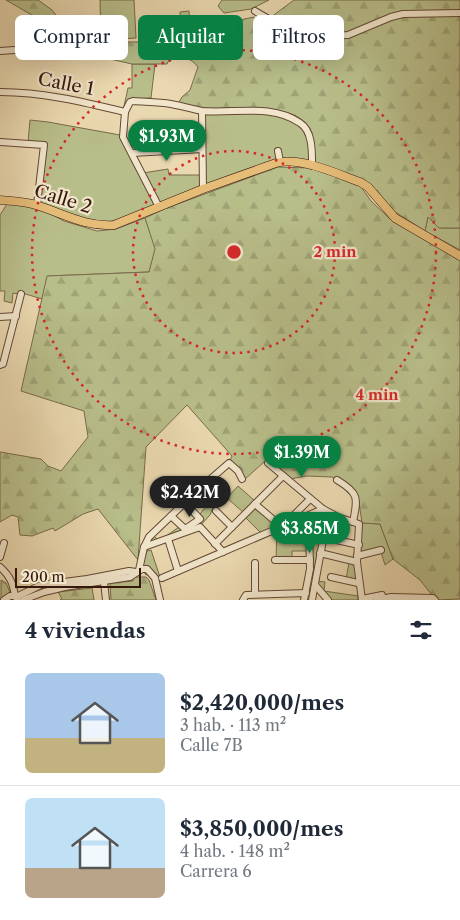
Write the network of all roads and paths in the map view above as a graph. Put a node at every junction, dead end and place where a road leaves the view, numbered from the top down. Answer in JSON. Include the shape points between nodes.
{"nodes":[{"id":1,"x":255,"y":11,"type":"dead end"},
{"id":2,"x":460,"y":13,"type":"edge"},
{"id":3,"x":15,"y":50,"type":"edge"},
{"id":4,"x":0,"y":51,"type":"edge"},
{"id":5,"x":0,"y":92,"type":"edge"},
{"id":6,"x":202,"y":111,"type":"junction"},
{"id":7,"x":125,"y":112,"type":"junction"},
{"id":8,"x":0,"y":142,"type":"edge"},
{"id":9,"x":202,"y":149,"type":"junction"},
{"id":10,"x":278,"y":151,"type":"dead end"},
{"id":11,"x":132,"y":153,"type":"junction"},
{"id":12,"x":280,"y":162,"type":"junction"},
{"id":13,"x":312,"y":166,"type":"junction"},
{"id":14,"x":202,"y":190,"type":"junction"},
{"id":15,"x":0,"y":200,"type":"edge"},
{"id":16,"x":37,"y":205,"type":"junction"},
{"id":17,"x":159,"y":207,"type":"junction"},
{"id":18,"x":460,"y":256,"type":"edge"},
{"id":19,"x":21,"y":294,"type":"dead end"},
{"id":20,"x":16,"y":316,"type":"junction"},
{"id":21,"x":0,"y":317,"type":"edge"},
{"id":22,"x":0,"y":365,"type":"edge"},
{"id":23,"x":268,"y":463,"type":"dead end"},
{"id":24,"x":283,"y":476,"type":"junction"},
{"id":25,"x":242,"y":479,"type":"dead end"},
{"id":26,"x":337,"y":480,"type":"dead end"},
{"id":27,"x":310,"y":499,"type":"junction"},
{"id":28,"x":185,"y":503,"type":"junction"},
{"id":29,"x":255,"y":504,"type":"junction"},
{"id":30,"x":216,"y":511,"type":"dead end"},
{"id":31,"x":325,"y":511,"type":"junction"},
{"id":32,"x":171,"y":516,"type":"junction"},
{"id":33,"x":356,"y":523,"type":"junction"},
{"id":34,"x":232,"y":527,"type":"junction"},
{"id":35,"x":282,"y":527,"type":"junction"},
{"id":36,"x":309,"y":527,"type":"dead end"},
{"id":37,"x":324,"y":537,"type":"junction"},
{"id":38,"x":168,"y":539,"type":"junction"},
{"id":39,"x":4,"y":543,"type":"dead end"},
{"id":40,"x":215,"y":544,"type":"junction"},
{"id":41,"x":359,"y":545,"type":"junction"},
{"id":42,"x":144,"y":547,"type":"junction"},
{"id":43,"x":381,"y":550,"type":"dead end"},
{"id":44,"x":223,"y":552,"type":"junction"},
{"id":45,"x":320,"y":553,"type":"junction"},
{"id":46,"x":0,"y":557,"type":"edge"},
{"id":47,"x":357,"y":558,"type":"junction"},
{"id":48,"x":275,"y":560,"type":"dead end"},
{"id":49,"x":310,"y":560,"type":"junction"},
{"id":50,"x":255,"y":563,"type":"dead end"},
{"id":51,"x":0,"y":567,"type":"edge"},
{"id":52,"x":310,"y":569,"type":"junction"},
{"id":53,"x":318,"y":570,"type":"junction"},
{"id":54,"x":137,"y":571,"type":"junction"},
{"id":55,"x":178,"y":571,"type":"junction"},
{"id":56,"x":331,"y":577,"type":"dead end"},
{"id":57,"x":162,"y":578,"type":"dead end"},
{"id":58,"x":104,"y":582,"type":"junction"},
{"id":59,"x":358,"y":583,"type":"junction"},
{"id":60,"x":316,"y":586,"type":"junction"},
{"id":61,"x":306,"y":593,"type":"junction"},
{"id":62,"x":255,"y":594,"type":"junction"},
{"id":63,"x":393,"y":597,"type":"edge"},
{"id":64,"x":16,"y":598,"type":"edge"},
{"id":65,"x":244,"y":598,"type":"edge"},
{"id":66,"x":5,"y":600,"type":"edge"},
{"id":67,"x":23,"y":600,"type":"edge"},
{"id":68,"x":106,"y":600,"type":"edge"},
{"id":69,"x":160,"y":600,"type":"edge"},
{"id":70,"x":304,"y":600,"type":"edge"},
{"id":71,"x":312,"y":600,"type":"edge"},
{"id":72,"x":328,"y":600,"type":"edge"},
{"id":73,"x":362,"y":600,"type":"edge"},
{"id":74,"x":377,"y":600,"type":"edge"},
{"id":75,"x":435,"y":600,"type":"edge"}],
"edges":[{"from":1,"to":2,"type":"street","via":[[304,37],[348,35],[403,14]]},
{"from":3,"to":4,"type":"street"},
{"from":5,"to":7,"type":"street","name":"Calle 1","via":[[42,94]]},
{"from":6,"to":7,"type":"street","via":[[172,104],[133,101]]},
{"from":6,"to":9,"type":"street"},
{"from":6,"to":13,"type":"street","via":[[254,110],[280,114],[300,122],[312,146]]},
{"from":7,"to":11,"type":"street","via":[[123,137]]},
{"from":8,"to":16,"type":"street","via":[[44,146]]},
{"from":9,"to":11,"type":"street"},
{"from":9,"to":14,"type":"street"},
{"from":10,"to":12,"type":"street"},
{"from":11,"to":17,"type":"street"},
{"from":12,"to":13,"type":"main road"},
{"from":12,"to":14,"type":"main road","name":"Calle 2"},
{"from":13,"to":18,"type":"main road","via":[[360,182],[395,218]]},
{"from":14,"to":17,"type":"main road","name":"Calle 2"},
{"from":15,"to":16,"type":"main road","name":"Calle 2"},
{"from":16,"to":17,"type":"main road","name":"Calle 2","via":[[82,223],[104,226]]},
{"from":19,"to":20,"type":"street"},
{"from":20,"to":21,"type":"street"},
{"from":20,"to":22,"type":"street","via":[[3,364]]},
{"from":23,"to":24,"type":"street"},
{"from":24,"to":27,"type":"street"},
{"from":24,"to":29,"type":"street"},
{"from":25,"to":28,"type":"street","via":[[230,463]]},
{"from":26,"to":33,"type":"street","via":[[353,490],[356,496]]},
{"from":27,"to":31,"type":"street"},
{"from":27,"to":35,"type":"street"},
{"from":28,"to":32,"type":"street"},
{"from":28,"to":32,"type":"street","via":[[200,519],[185,529]]},
{"from":29,"to":34,"type":"street"},
{"from":29,"to":35,"type":"street"},
{"from":30,"to":34,"type":"street"},
{"from":31,"to":33,"type":"street"},
{"from":31,"to":35,"type":"street"},
{"from":31,"to":37,"type":"street"},
{"from":32,"to":42,"type":"street","via":[[149,536]]},
{"from":33,"to":41,"type":"street"},
{"from":34,"to":40,"type":"street"},
{"from":35,"to":44,"type":"street"},
{"from":36,"to":49,"type":"street"},
{"from":37,"to":41,"type":"street"},
{"from":37,"to":45,"type":"street"},
{"from":38,"to":40,"type":"street","via":[[200,527]]},
{"from":38,"to":42,"type":"street"},
{"from":38,"to":55,"type":"street"},
{"from":39,"to":46,"type":"street"},
{"from":40,"to":44,"type":"street"},
{"from":41,"to":47,"type":"street"},
{"from":42,"to":54,"type":"street"},
{"from":43,"to":47,"type":"street"},
{"from":44,"to":55,"type":"street"},
{"from":45,"to":47,"type":"street"},
{"from":45,"to":53,"type":"street"},
{"from":47,"to":59,"type":"street"},
{"from":48,"to":49,"type":"street"},
{"from":49,"to":52,"type":"street"},
{"from":50,"to":62,"type":"street"},
{"from":51,"to":64,"type":"street","via":[[13,583]]},
{"from":52,"to":53,"type":"street"},
{"from":52,"to":61,"type":"street"},
{"from":53,"to":60,"type":"street"},
{"from":54,"to":58,"type":"street","via":[[130,577]]},
{"from":54,"to":64,"type":"street","via":[[42,585]]},
{"from":54,"to":69,"type":"street","via":[[147,569],[155,578]]},
{"from":55,"to":57,"type":"street"},
{"from":56,"to":59,"type":"street"},
{"from":58,"to":67,"type":"street","via":[[64,587]]},
{"from":58,"to":68,"type":"street"},
{"from":59,"to":73,"type":"street"},
{"from":60,"to":71,"type":"street"},
{"from":60,"to":72,"type":"street"},
{"from":61,"to":62,"type":"street"},
{"from":61,"to":70,"type":"street"},
{"from":62,"to":65,"type":"street","via":[[246,594]]},
{"from":63,"to":73,"type":"street"},
{"from":63,"to":74,"type":"street"},
{"from":63,"to":75,"type":"street"},
{"from":64,"to":66,"type":"street","via":[[10,596]]}]}
